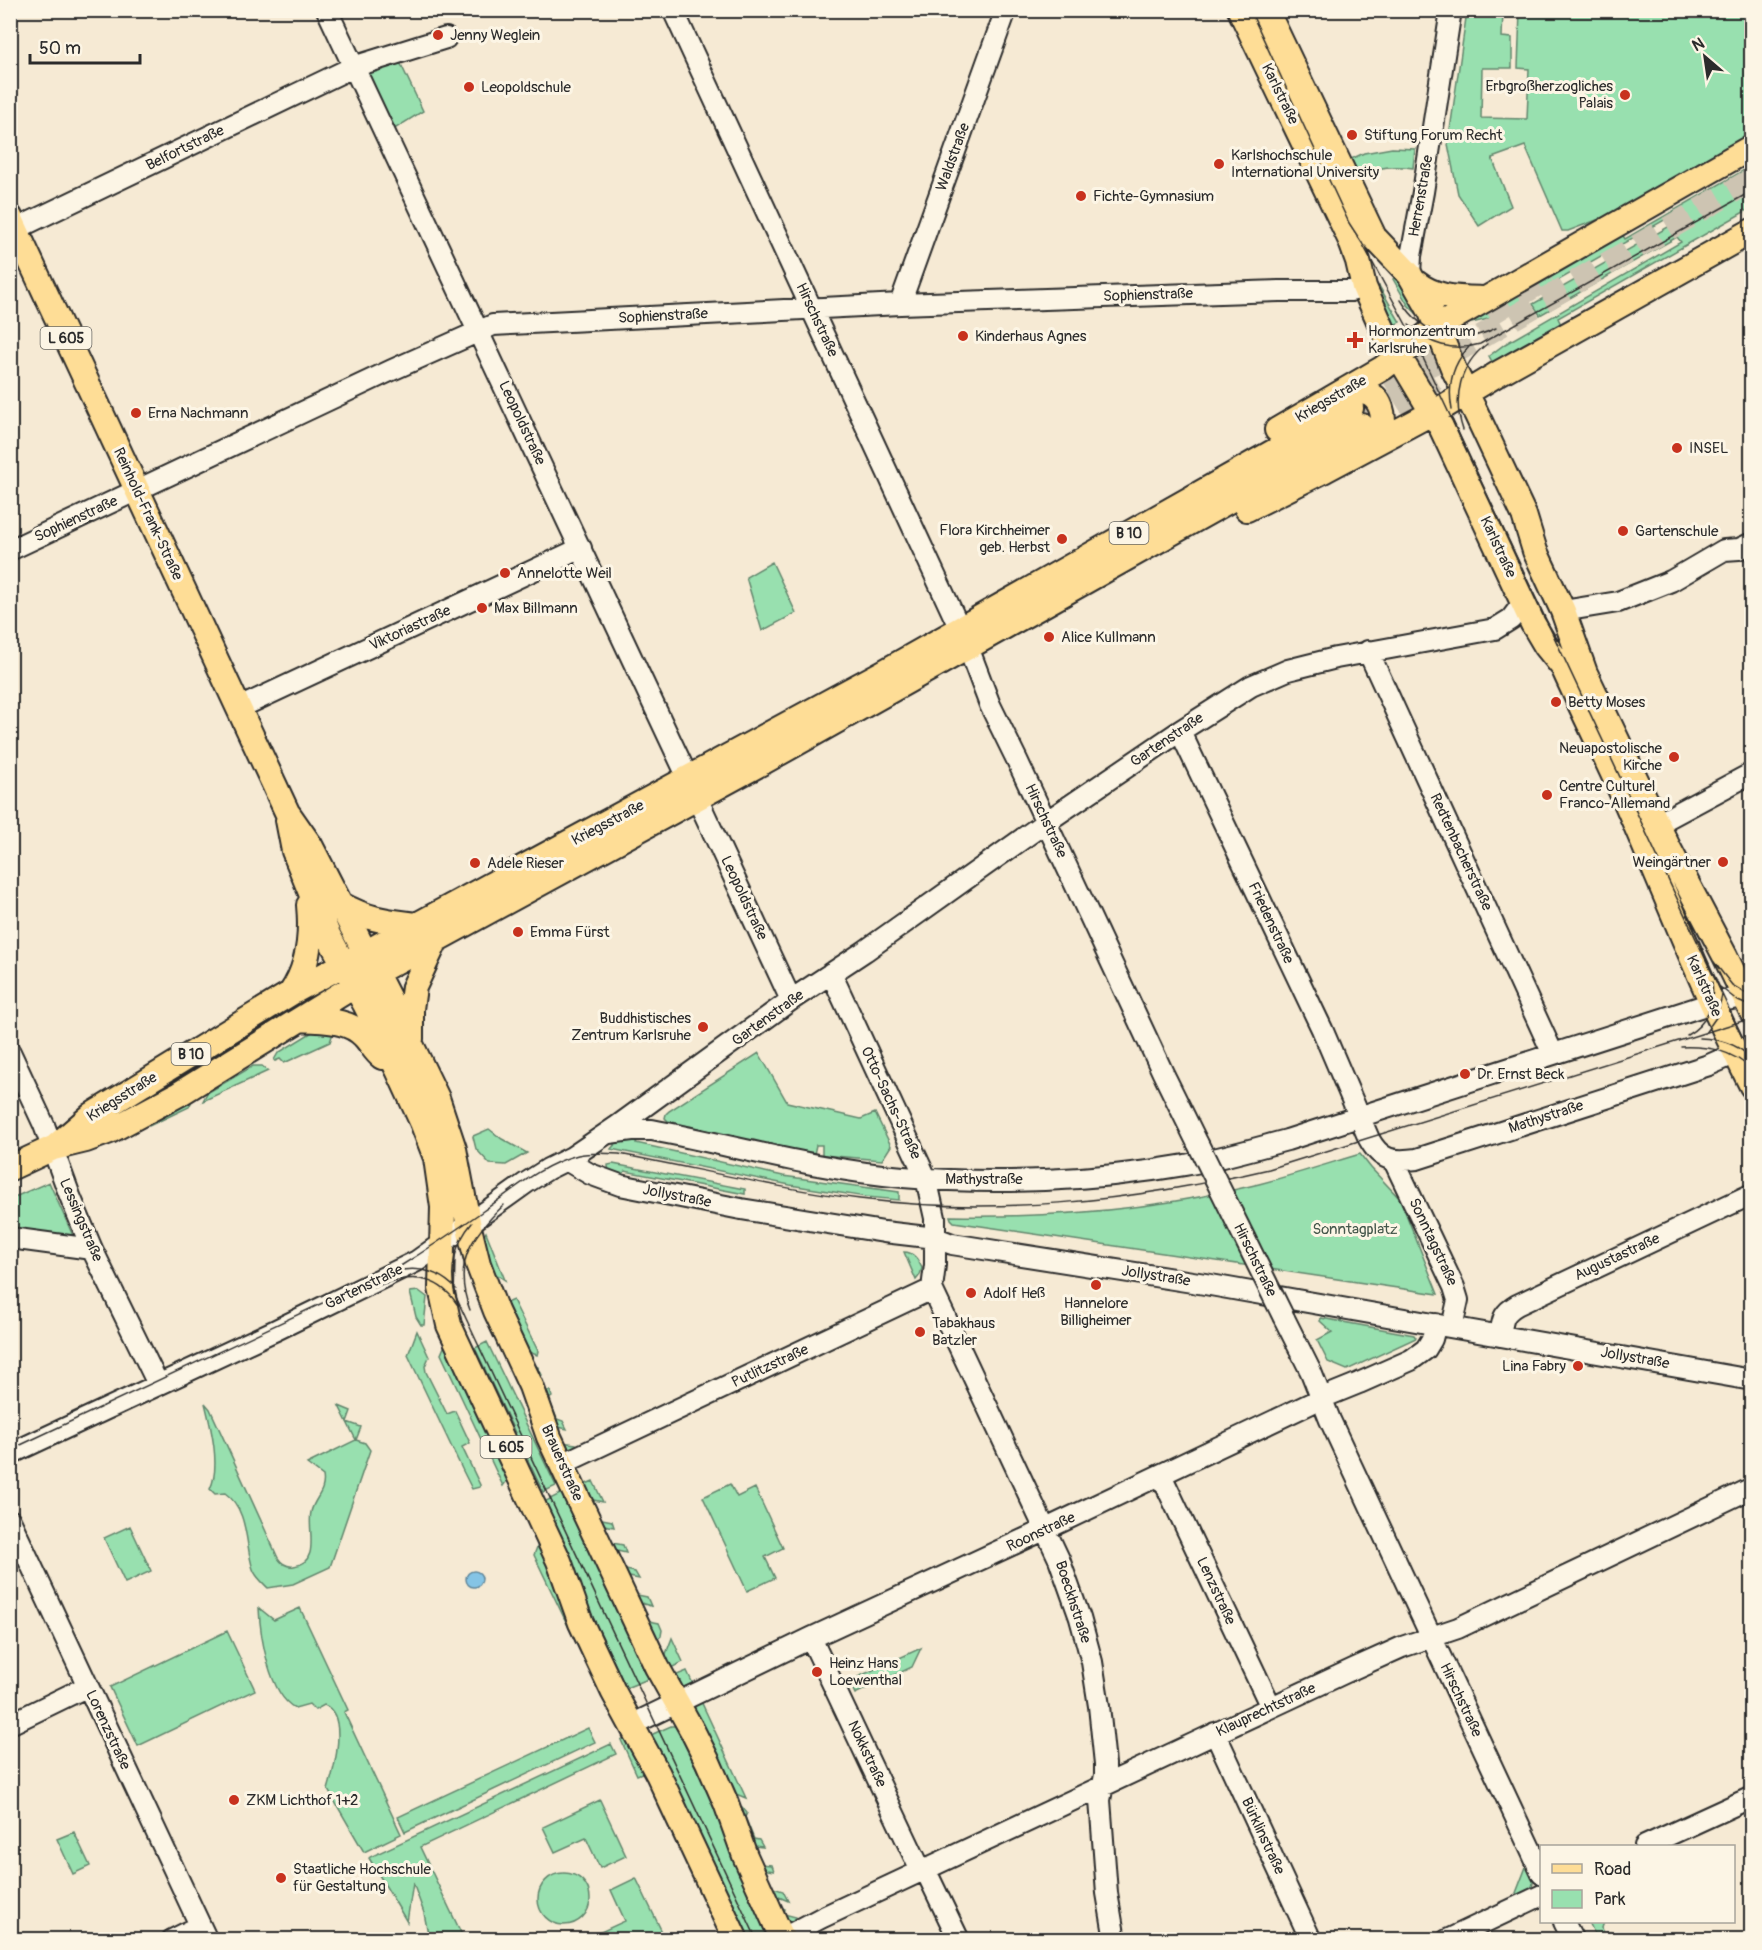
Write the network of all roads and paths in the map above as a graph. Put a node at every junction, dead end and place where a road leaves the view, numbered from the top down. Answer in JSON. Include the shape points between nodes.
{"nodes":[{"id":1,"x":327,"y":10,"type":"edge"},
{"id":2,"x":673,"y":10,"type":"edge"},
{"id":3,"x":1006,"y":10,"type":"edge"},
{"id":4,"x":1240,"y":10,"type":"edge"},
{"id":5,"x":1266,"y":10,"type":"edge"},
{"id":6,"x":1451,"y":10,"type":"edge"},
{"id":7,"x":446,"y":38,"type":"dead end"},
{"id":8,"x":353,"y":68,"type":"junction"},
{"id":9,"x":1752,"y":147,"type":"edge"},
{"id":10,"x":1752,"y":160,"type":"edge"},
{"id":11,"x":1752,"y":215,"type":"edge"},
{"id":12,"x":13,"y":223,"type":"edge"},
{"id":13,"x":1752,"y":231,"type":"edge"},
{"id":14,"x":1622,"y":234,"type":"dead end"},
{"id":15,"x":1412,"y":278,"type":"junction"},
{"id":16,"x":1364,"y":287,"type":"junction"},
{"id":17,"x":903,"y":296,"type":"junction"},
{"id":18,"x":1486,"y":299,"type":"junction"},
{"id":19,"x":812,"y":308,"type":"junction"},
{"id":20,"x":1562,"y":324,"type":"dead end"},
{"id":21,"x":1437,"y":327,"type":"junction"},
{"id":22,"x":478,"y":330,"type":"junction"},
{"id":23,"x":1399,"y":356,"type":"junction"},
{"id":24,"x":1467,"y":394,"type":"junction"},
{"id":25,"x":1433,"y":413,"type":"junction"},
{"id":26,"x":1355,"y":419,"type":"junction"},
{"id":27,"x":137,"y":491,"type":"junction"},
{"id":28,"x":1752,"y":543,"type":"edge"},
{"id":29,"x":581,"y":548,"type":"junction"},
{"id":30,"x":10,"y":550,"type":"edge"},
{"id":31,"x":1524,"y":603,"type":"junction"},
{"id":32,"x":1563,"y":611,"type":"junction"},
{"id":33,"x":975,"y":633,"type":"junction"},
{"id":34,"x":1368,"y":651,"type":"junction"},
{"id":35,"x":238,"y":708,"type":"junction"},
{"id":36,"x":1180,"y":731,"type":"junction"},
{"id":37,"x":1752,"y":773,"type":"edge"},
{"id":38,"x":693,"y":789,"type":"junction"},
{"id":39,"x":287,"y":812,"type":"junction"},
{"id":40,"x":1046,"y":822,"type":"junction"},
{"id":41,"x":1657,"y":824,"type":"junction"},
{"id":42,"x":306,"y":885,"type":"junction"},
{"id":43,"x":340,"y":904,"type":"junction"},
{"id":44,"x":417,"y":925,"type":"junction"},
{"id":45,"x":436,"y":940,"type":"junction"},
{"id":46,"x":360,"y":969,"type":"junction"},
{"id":47,"x":831,"y":973,"type":"junction"},
{"id":48,"x":291,"y":993,"type":"junction"},
{"id":49,"x":791,"y":1000,"type":"junction"},
{"id":50,"x":1749,"y":1001,"type":"edge"},
{"id":51,"x":1712,"y":1003,"type":"junction"},
{"id":52,"x":302,"y":1019,"type":"junction"},
{"id":53,"x":411,"y":1044,"type":"junction"},
{"id":54,"x":1744,"y":1050,"type":"edge"},
{"id":55,"x":10,"y":1052,"type":"edge"},
{"id":56,"x":1553,"y":1054,"type":"junction"},
{"id":57,"x":398,"y":1070,"type":"junction"},
{"id":58,"x":1752,"y":1086,"type":"edge"},
{"id":59,"x":1360,"y":1116,"type":"junction"},
{"id":60,"x":607,"y":1133,"type":"junction"},
{"id":61,"x":53,"y":1148,"type":"junction"},
{"id":62,"x":566,"y":1161,"type":"junction"},
{"id":63,"x":1395,"y":1161,"type":"junction"},
{"id":64,"x":10,"y":1168,"type":"edge"},
{"id":65,"x":926,"y":1178,"type":"junction"},
{"id":66,"x":1752,"y":1194,"type":"edge"},
{"id":67,"x":468,"y":1225,"type":"junction"},
{"id":68,"x":10,"y":1238,"type":"edge"},
{"id":69,"x":936,"y":1238,"type":"junction"},
{"id":70,"x":443,"y":1242,"type":"junction"},
{"id":71,"x":92,"y":1249,"type":"junction"},
{"id":72,"x":932,"y":1289,"type":"junction"},
{"id":73,"x":1444,"y":1325,"type":"junction"},
{"id":74,"x":1500,"y":1336,"type":"junction"},
{"id":75,"x":1752,"y":1380,"type":"edge"},
{"id":76,"x":158,"y":1384,"type":"junction"},
{"id":77,"x":1322,"y":1398,"type":"junction"},
{"id":78,"x":10,"y":1454,"type":"edge"},
{"id":79,"x":562,"y":1464,"type":"junction"},
{"id":80,"x":1161,"y":1475,"type":"junction"},
{"id":81,"x":1752,"y":1488,"type":"edge"},
{"id":82,"x":10,"y":1520,"type":"edge"},
{"id":83,"x":1046,"y":1529,"type":"junction"},
{"id":84,"x":1431,"y":1637,"type":"junction"},
{"id":85,"x":811,"y":1638,"type":"junction"},
{"id":86,"x":88,"y":1686,"type":"junction"},
{"id":87,"x":677,"y":1702,"type":"junction"},
{"id":88,"x":1271,"y":1707,"type":"junction"},
{"id":89,"x":10,"y":1724,"type":"edge"},
{"id":90,"x":631,"y":1725,"type":"junction"},
{"id":91,"x":1215,"y":1733,"type":"junction"},
{"id":92,"x":1101,"y":1786,"type":"junction"},
{"id":93,"x":1752,"y":1797,"type":"edge"},
{"id":94,"x":1648,"y":1845,"type":"edge"},
{"id":95,"x":923,"y":1870,"type":"junction"},
{"id":96,"x":1540,"y":1870,"type":"edge"},
{"id":97,"x":1540,"y":1896,"type":"edge"},
{"id":98,"x":1564,"y":1923,"type":"edge"},
{"id":99,"x":204,"y":1933,"type":"edge"},
{"id":100,"x":783,"y":1939,"type":"edge"},
{"id":101,"x":172,"y":1940,"type":"edge"},
{"id":102,"x":736,"y":1940,"type":"edge"},
{"id":103,"x":959,"y":1940,"type":"edge"},
{"id":104,"x":1115,"y":1940,"type":"edge"},
{"id":105,"x":1311,"y":1940,"type":"edge"},
{"id":106,"x":1447,"y":1940,"type":"edge"},
{"id":107,"x":1573,"y":1940,"type":"edge"}],
"edges":[{"from":1,"to":8,"type":"street","name":"Leopoldstraße"},
{"from":2,"to":19,"type":"street","name":"Hirschstraße"},
{"from":3,"to":17,"type":"street","name":"Waldstraße"},
{"from":4,"to":16,"type":"main road","name":"Karlstraße","via":[[1350,239]]},
{"from":5,"to":15,"type":"main road","name":"Karlstraße","via":[[1374,237]]},
{"from":6,"to":15,"type":"street","name":"Herrenstraße","via":[[1410,263]]},
{"from":7,"to":8,"type":"street"},
{"from":8,"to":12,"type":"street","name":"Belfortstraße"},
{"from":8,"to":22,"type":"street","name":"Leopoldstraße"},
{"from":9,"to":18,"type":"main road","name":"Kriegsstraße"},
{"from":10,"to":14,"type":"main road"},
{"from":11,"to":20,"type":"main road"},
{"from":12,"to":27,"type":"main road","name":"Reinhold-Frank-Straße","number":"L 605"},
{"from":13,"to":24,"type":"main road","name":"Kriegsstraße"},
{"from":15,"to":18,"type":"main road","via":[[1432,294]]},
{"from":15,"to":21,"type":"main road","name":"Karlstraße"},
{"from":16,"to":17,"type":"street","name":"Sophienstraße","via":[[1351,291]]},
{"from":16,"to":23,"type":"main road","name":"Karlstraße","via":[[1385,336]]},
{"from":17,"to":19,"type":"street","name":"Sophienstraße"},
{"from":18,"to":21,"type":"main road","name":"Kriegsstraße"},
{"from":19,"to":22,"type":"street","name":"Sophienstraße","via":[[493,325]]},
{"from":19,"to":33,"type":"street","name":"Hirschstraße"},
{"from":21,"to":23,"type":"main road","name":"Kriegsstraße"},
{"from":21,"to":24,"type":"main road","name":"Karlstraße"},
{"from":22,"to":27,"type":"street","name":"Sophienstraße"},
{"from":22,"to":29,"type":"street","name":"Leopoldstraße"},
{"from":23,"to":25,"type":"main road","name":"Karlstraße"},
{"from":23,"to":26,"type":"main road","name":"Kriegsstraße","via":[[1383,368]]},
{"from":24,"to":25,"type":"main road","name":"Kriegsstraße"},
{"from":24,"to":32,"type":"main road","name":"Karlstraße"},
{"from":25,"to":26,"type":"main road","name":"Kriegsstraße"},
{"from":25,"to":31,"type":"main road","name":"Karlstraße"},
{"from":26,"to":33,"type":"main road","name":"Kriegsstraße","number":"B 10","via":[[1026,573],[1011,600]]},
{"from":26,"to":33,"type":"main road","name":"Kriegsstraße","via":[[1325,470],[1255,504],[1046,623]]},
{"from":27,"to":30,"type":"street","name":"Sophienstraße"},
{"from":27,"to":35,"type":"main road","name":"Reinhold-Frank-Straße","number":"L 605"},
{"from":28,"to":32,"type":"street","via":[[1724,550],[1671,581],[1618,602]]},
{"from":29,"to":35,"type":"street","name":"Viktoriastraße"},
{"from":29,"to":38,"type":"street","name":"Leopoldstraße"},
{"from":31,"to":34,"type":"street","name":"Gartenstraße","via":[[1511,619],[1495,628]]},
{"from":31,"to":51,"type":"main road","name":"Karlstraße","via":[[1546,646],[1563,667]]},
{"from":32,"to":41,"type":"main road","name":"Karlstraße","via":[[1588,679]]},
{"from":33,"to":38,"type":"main road","name":"Kriegsstraße","number":"B 10"},
{"from":33,"to":38,"type":"main road","name":"Kriegsstraße","number":"B 10","via":[[933,667]]},
{"from":33,"to":40,"type":"street","name":"Hirschstraße","via":[[990,705]]},
{"from":34,"to":36,"type":"street","name":"Gartenstraße","via":[[1288,670],[1264,680]]},
{"from":34,"to":56,"type":"street","name":"Redtenbacherstraße"},
{"from":35,"to":39,"type":"main road","name":"Reinhold-Frank-Straße","number":"L 605"},
{"from":36,"to":40,"type":"street","name":"Gartenstraße"},
{"from":36,"to":59,"type":"street","name":"Friedenstraße"},
{"from":37,"to":41,"type":"street"},
{"from":38,"to":44,"type":"main road","name":"Kriegsstraße","number":"B 10"},
{"from":38,"to":45,"type":"main road","name":"Kriegsstraße","number":"B 10"},
{"from":38,"to":49,"type":"street","name":"Leopoldstraße"},
{"from":39,"to":42,"type":"main road","name":"Reinhold-Frank-Straße","number":"L 605","via":[[294,851]]},
{"from":39,"to":43,"type":"main road","name":"Reinhold-Frank-Straße","number":"L 605","via":[[310,845]]},
{"from":40,"to":47,"type":"street","name":"Gartenstraße"},
{"from":40,"to":77,"type":"street","name":"Hirschstraße","bridge":true,"via":[[1158,1063]]},
{"from":41,"to":50,"type":"main road","name":"Karlstraße"},
{"from":42,"to":46,"type":"main road","name":"Reinhold-Frank-Straße","number":"L 605"},
{"from":42,"to":48,"type":"main road","via":[[308,951],[302,974]]},
{"from":43,"to":44,"type":"main road","via":[[371,919]]},
{"from":43,"to":46,"type":"main road","name":"Reinhold-Frank-Straße","number":"L 605"},
{"from":44,"to":46,"type":"main road","name":"Kriegsstraße","number":"B 10"},
{"from":45,"to":46,"type":"main road","name":"Kriegsstraße","number":"B 10"},
{"from":45,"to":53,"type":"main road","via":[[414,987]]},
{"from":46,"to":48,"type":"main road","name":"Kriegsstraße","number":"B 10"},
{"from":46,"to":52,"type":"main road","name":"Kriegsstraße","number":"B 10"},
{"from":46,"to":53,"type":"main road","name":"Brauerstraße","number":"L 605"},
{"from":46,"to":57,"type":"main road","number":"L 605"},
{"from":47,"to":49,"type":"street","name":"Gartenstraße"},
{"from":47,"to":65,"type":"street","name":"Otto-Sachs-Straße"},
{"from":48,"to":61,"type":"main road","name":"Kriegsstraße","number":"B 10","via":[[92,1115]]},
{"from":49,"to":60,"type":"street","name":"Gartenstraße"},
{"from":50,"to":51,"type":"street","name":"Mathystraße"},
{"from":51,"to":54,"type":"main road","name":"Karlstraße"},
{"from":51,"to":56,"type":"street","name":"Mathystraße"},
{"from":52,"to":57,"type":"main road","via":[[352,1027],[369,1040],[374,1052]]},
{"from":52,"to":61,"type":"main road","name":"Kriegsstraße","number":"B 10","via":[[110,1131]]},
{"from":53,"to":67,"type":"main road","name":"Brauerstraße","number":"L 605","via":[[447,1125]]},
{"from":54,"to":58,"type":"main road","name":"Karlstraße"},
{"from":54,"to":63,"type":"street","name":"Mathystraße","via":[[1709,1065],[1417,1159]]},
{"from":55,"to":61,"type":"street","name":"Lessingstraße"},
{"from":56,"to":59,"type":"street","name":"Mathystraße"},
{"from":57,"to":70,"type":"main road","number":"L 605","via":[[436,1158],[443,1196]]},
{"from":59,"to":63,"type":"street","via":[[1379,1153]]},
{"from":59,"to":65,"type":"street","name":"Mathystraße","via":[[1254,1149],[1153,1170],[1038,1179]]},
{"from":60,"to":62,"type":"street","name":"Gartenstraße"},
{"from":60,"to":65,"type":"street","name":"Mathystraße","via":[[652,1130],[824,1166]]},
{"from":61,"to":64,"type":"main road","number":"B 10"},
{"from":61,"to":71,"type":"street","name":"Lessingstraße"},
{"from":62,"to":67,"type":"street","name":"Gartenstraße","via":[[548,1169]]},
{"from":62,"to":69,"type":"street","name":"Jollystraße","via":[[620,1185],[741,1209]]},
{"from":63,"to":73,"type":"street","name":"Sonntagstraße","via":[[1458,1300]]},
{"from":65,"to":69,"type":"street","name":"Otto-Sachs-Straße"},
{"from":66,"to":74,"type":"street","name":"Augustastraße","via":[[1508,1310]]},
{"from":67,"to":70,"type":"street","name":"Gartenstraße"},
{"from":67,"to":79,"type":"main road","name":"Brauerstraße","number":"L 605","via":[[489,1293]]},
{"from":68,"to":71,"type":"street"},
{"from":69,"to":72,"type":"street"},
{"from":69,"to":73,"type":"street","name":"Jollystraße","via":[[952,1244]]},
{"from":70,"to":76,"type":"street","name":"Gartenstraße","via":[[398,1271]]},
{"from":70,"to":90,"type":"main road","number":"L 605","via":[[441,1288],[449,1325]]},
{"from":71,"to":76,"type":"street","name":"Lessingstraße"},
{"from":72,"to":79,"type":"street","name":"Putlitzstraße"},
{"from":72,"to":83,"type":"street","name":"Boeckhstraße"},
{"from":73,"to":74,"type":"street","name":"Jollystraße"},
{"from":73,"to":77,"type":"street","name":"Roonstraße","via":[[1426,1349],[1411,1360]]},
{"from":74,"to":75,"type":"street","name":"Jollystraße"},
{"from":76,"to":78,"type":"street","name":"Gartenstraße"},
{"from":77,"to":80,"type":"street","name":"Roonstraße"},
{"from":77,"to":84,"type":"street","name":"Hirschstraße"},
{"from":79,"to":87,"type":"main road","name":"Brauerstraße","number":"L 605"},
{"from":80,"to":83,"type":"street","name":"Roonstraße"},
{"from":80,"to":88,"type":"street","name":"Lenzstraße"},
{"from":81,"to":84,"type":"street","name":"Klauprechtstraße","via":[[1458,1628]]},
{"from":82,"to":86,"type":"street","name":"Lorenzstraße"},
{"from":83,"to":85,"type":"street","name":"Roonstraße"},
{"from":83,"to":92,"type":"street","name":"Boeckhstraße","via":[[1072,1594],[1092,1662],[1105,1764]]},
{"from":84,"to":88,"type":"street","name":"Klauprechtstraße"},
{"from":84,"to":96,"type":"street","name":"Hirschstraße"},
{"from":85,"to":87,"type":"street","name":"Roonstraße"},
{"from":85,"to":95,"type":"street","name":"Nokkstraße"},
{"from":86,"to":89,"type":"street"},
{"from":86,"to":99,"type":"street","name":"Lorenzstraße"},
{"from":87,"to":90,"type":"street","name":"Roonstraße"},
{"from":87,"to":100,"type":"main road","name":"Brauerstraße","number":"L 605","via":[[726,1803]]},
{"from":88,"to":91,"type":"street","name":"Klauprechtstraße"},
{"from":90,"to":102,"type":"main road","number":"L 605"},
{"from":91,"to":92,"type":"street","name":"Klauprechtstraße"},
{"from":91,"to":105,"type":"street","name":"Bürklinstraße"},
{"from":92,"to":95,"type":"street","name":"Klauprechtstraße"},
{"from":92,"to":104,"type":"street","name":"Boeckhstraße"},
{"from":93,"to":94,"type":"street"},
{"from":95,"to":100,"type":"street","name":"Klauprechtstraße"},
{"from":95,"to":103,"type":"street","name":"Nokkstraße"},
{"from":97,"to":106,"type":"street"},
{"from":98,"to":107,"type":"street"},
{"from":99,"to":101,"type":"street"}]}
